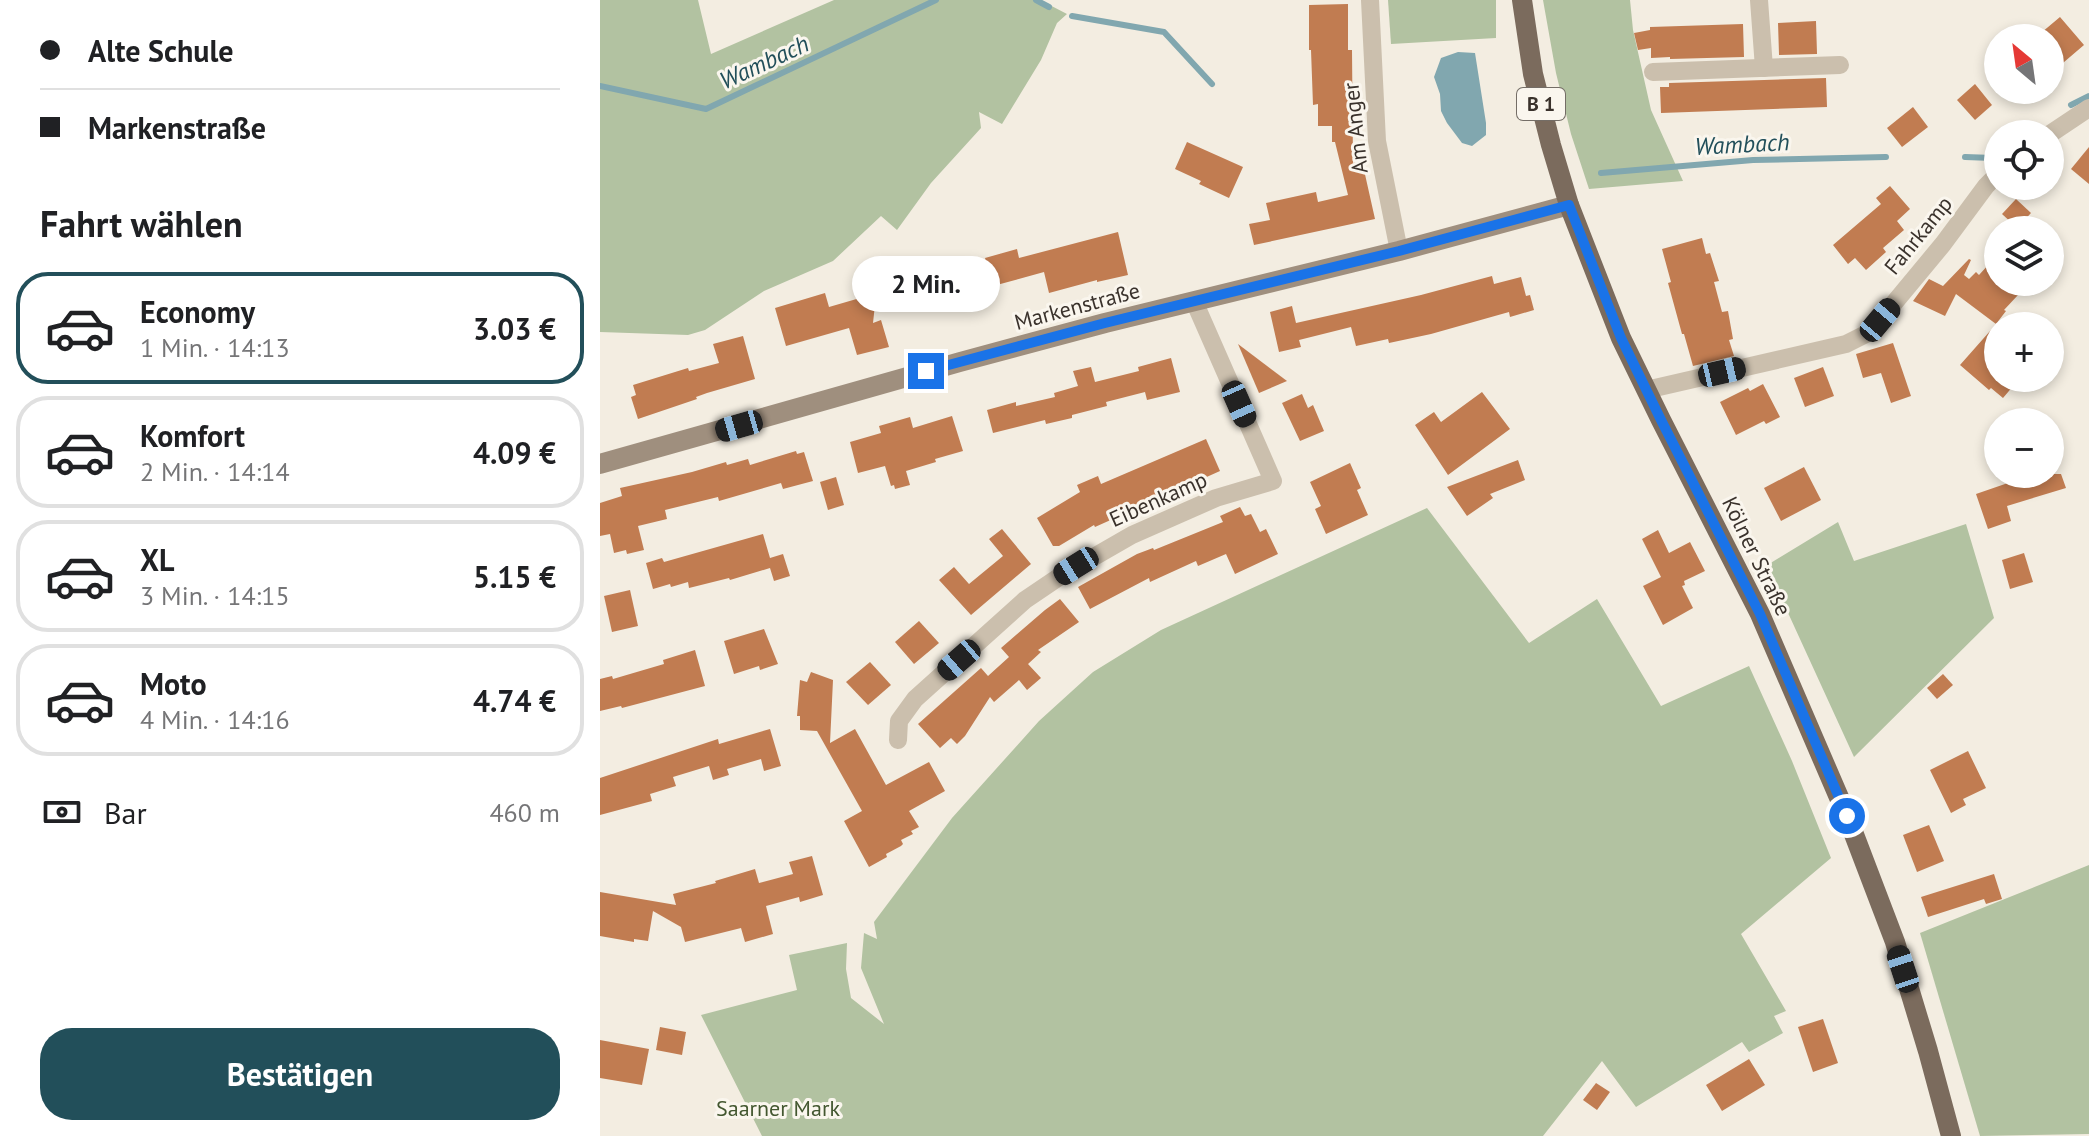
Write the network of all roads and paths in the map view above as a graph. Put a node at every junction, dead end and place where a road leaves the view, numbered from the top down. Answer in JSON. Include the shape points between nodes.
{"nodes":[{"id":1,"x":1370,"y":0,"type":"edge"},
{"id":2,"x":1522,"y":0,"type":"edge"},
{"id":3,"x":1759,"y":0,"type":"edge"},
{"id":4,"x":1840,"y":65,"type":"dead end"},
{"id":5,"x":1764,"y":68,"type":"junction"},
{"id":6,"x":1653,"y":72,"type":"dead end"},
{"id":7,"x":2089,"y":108,"type":"edge"},
{"id":8,"x":2064,"y":125,"type":"edge"},
{"id":9,"x":1984,"y":189,"type":"edge"},
{"id":10,"x":1569,"y":205,"type":"junction"},
{"id":11,"x":1399,"y":251,"type":"junction"},
{"id":12,"x":1194,"y":301,"type":"junction"},
{"id":13,"x":1646,"y":390,"type":"junction"},
{"id":14,"x":600,"y":464,"type":"edge"},
{"id":15,"x":898,"y":740,"type":"dead end"},
{"id":16,"x":1951,"y":1136,"type":"edge"}],
"edges":[{"from":1,"to":11,"type":"street","name":"Am Anger","via":[[1377,141]]},
{"from":2,"to":10,"type":"main road","name":"Kölner Straße","number":"B 1","via":[[1533,74]]},
{"from":3,"to":5,"type":"street"},
{"from":4,"to":5,"type":"street"},
{"from":5,"to":6,"type":"street"},
{"from":7,"to":8,"type":"street"},
{"from":9,"to":13,"type":"street","name":"Fahrkamp","via":[[1866,334],[1846,344]]},
{"from":10,"to":11,"type":"street","name":"Markenstraße"},
{"from":10,"to":13,"type":"main road","name":"Kölner Straße","number":"B 1"},
{"from":11,"to":12,"type":"street","name":"Markenstraße"},
{"from":12,"to":14,"type":"street","name":"Markenstraße"},
{"from":12,"to":15,"type":"street","name":"Eibenkamp","via":[[1273,481],[1216,498],[1146,529],[1025,600],[915,699],[899,721]]},
{"from":13,"to":16,"type":"main road","name":"Kölner Straße","number":"B 1","via":[[1760,614],[1847,816],[1895,942]]}]}
